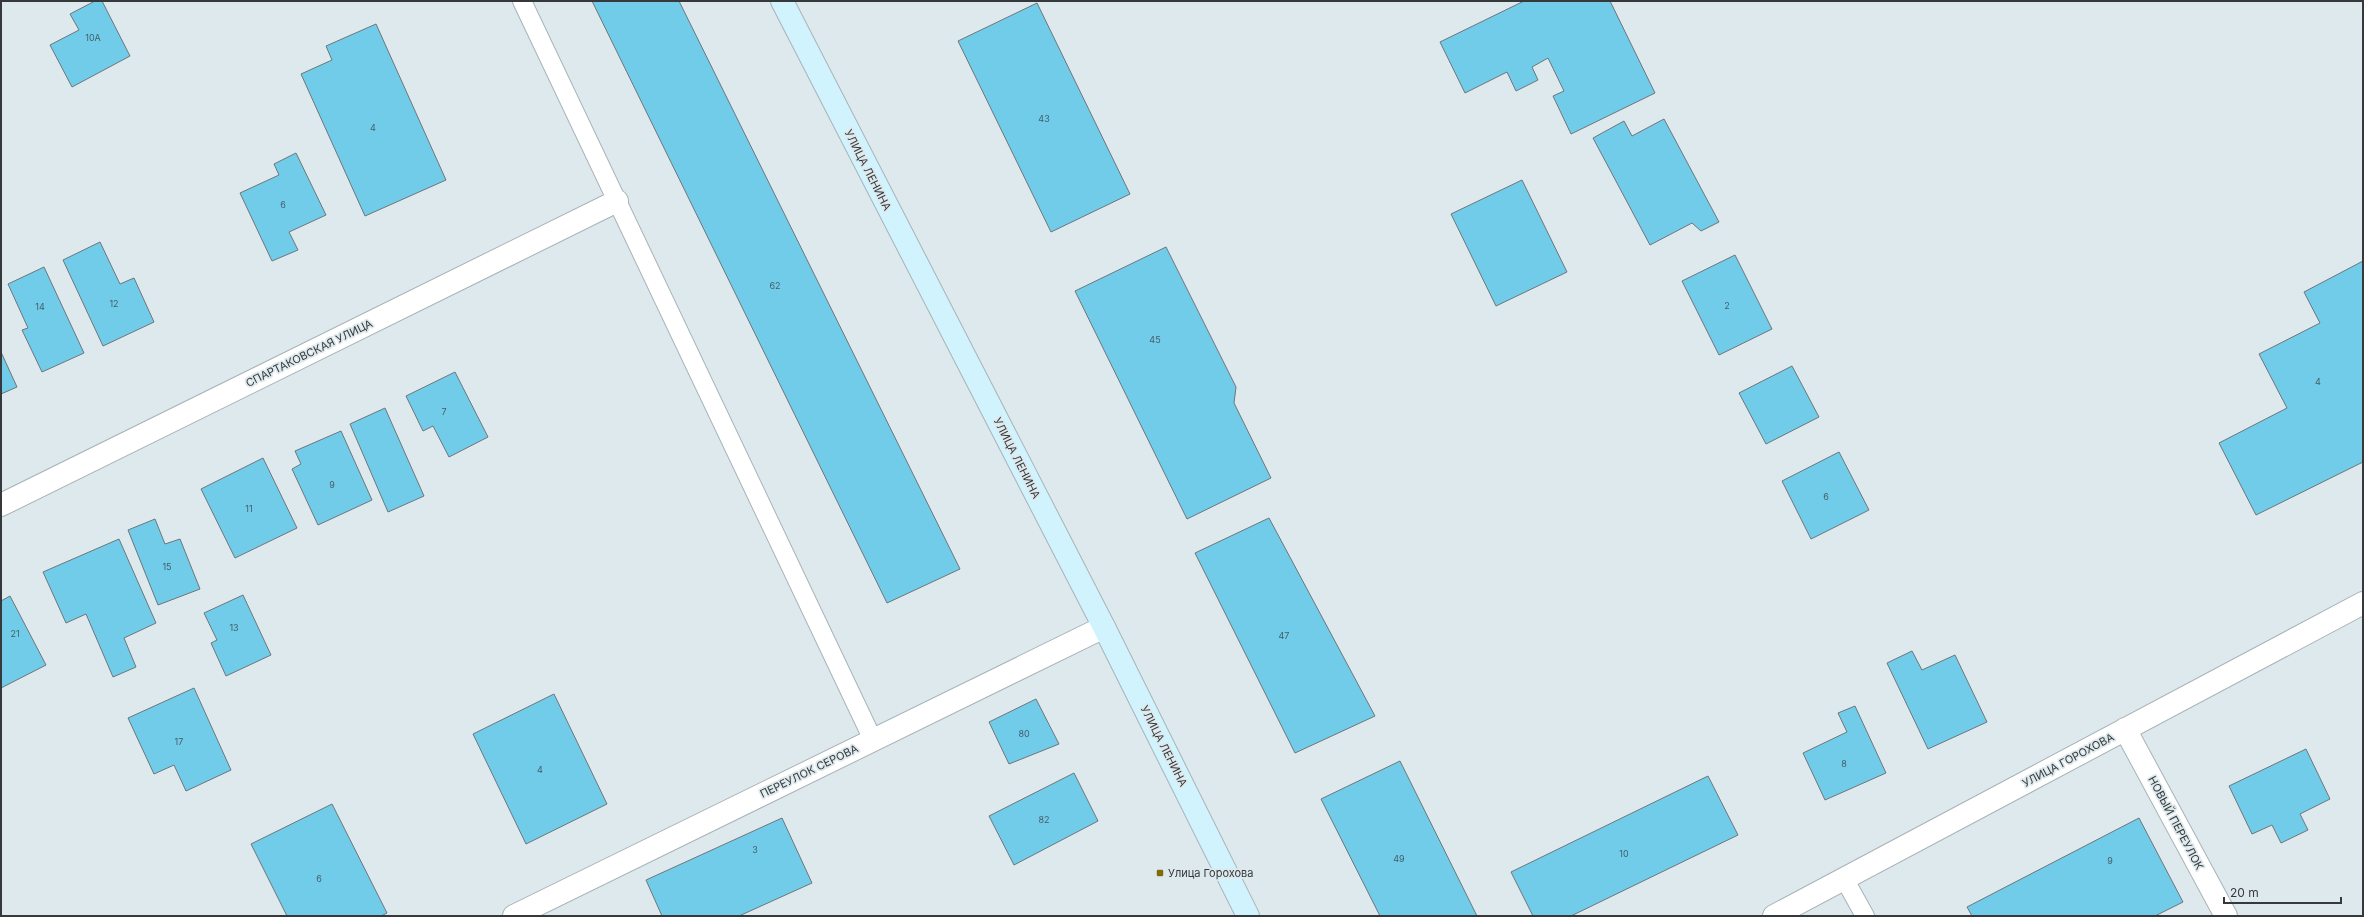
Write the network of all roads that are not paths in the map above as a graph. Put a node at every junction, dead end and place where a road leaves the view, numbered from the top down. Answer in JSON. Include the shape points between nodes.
{"nodes":[{"id":1,"x":522,"y":1,"type":"edge"},
{"id":2,"x":782,"y":1,"type":"edge"},
{"id":3,"x":617,"y":201,"type":"junction"},
{"id":4,"x":1,"y":505,"type":"edge"},
{"id":5,"x":2363,"y":603,"type":"edge"},
{"id":6,"x":1104,"y":627,"type":"junction"},
{"id":7,"x":2125,"y":729,"type":"junction"},
{"id":8,"x":873,"y":740,"type":"junction"},
{"id":9,"x":1845,"y":880,"type":"junction"},
{"id":10,"x":514,"y":916,"type":"edge"},
{"id":11,"x":1248,"y":916,"type":"edge"},
{"id":12,"x":1774,"y":916,"type":"edge"},
{"id":13,"x":1865,"y":916,"type":"edge"},
{"id":14,"x":2226,"y":916,"type":"edge"}],
"edges":[{"from":1,"to":3,"type":"lane"},
{"from":2,"to":6,"type":"street","name":"УЛИЦА ЛЕНИНА"},
{"from":3,"to":4,"type":"street","name":"СПАРТАКОВСКАЯ УЛИЦА"},
{"from":3,"to":8,"type":"lane"},
{"from":5,"to":7,"type":"street","name":"УЛИЦА ГОРОХОВА"},
{"from":6,"to":8,"type":"street","name":"ПЕРЕУЛОК СЕРОВА"},
{"from":6,"to":11,"type":"street","name":"УЛИЦА ЛЕНИНА"},
{"from":7,"to":9,"type":"street","name":"УЛИЦА ГОРОХОВА"},
{"from":7,"to":14,"type":"street","name":"НОВЫЙ ПЕРЕУЛОК"},
{"from":8,"to":10,"type":"street","name":"ПЕРЕУЛОК СЕРОВА"},
{"from":9,"to":12,"type":"street","name":"УЛИЦА ГОРОХОВА"},
{"from":9,"to":13,"type":"lane"}]}
